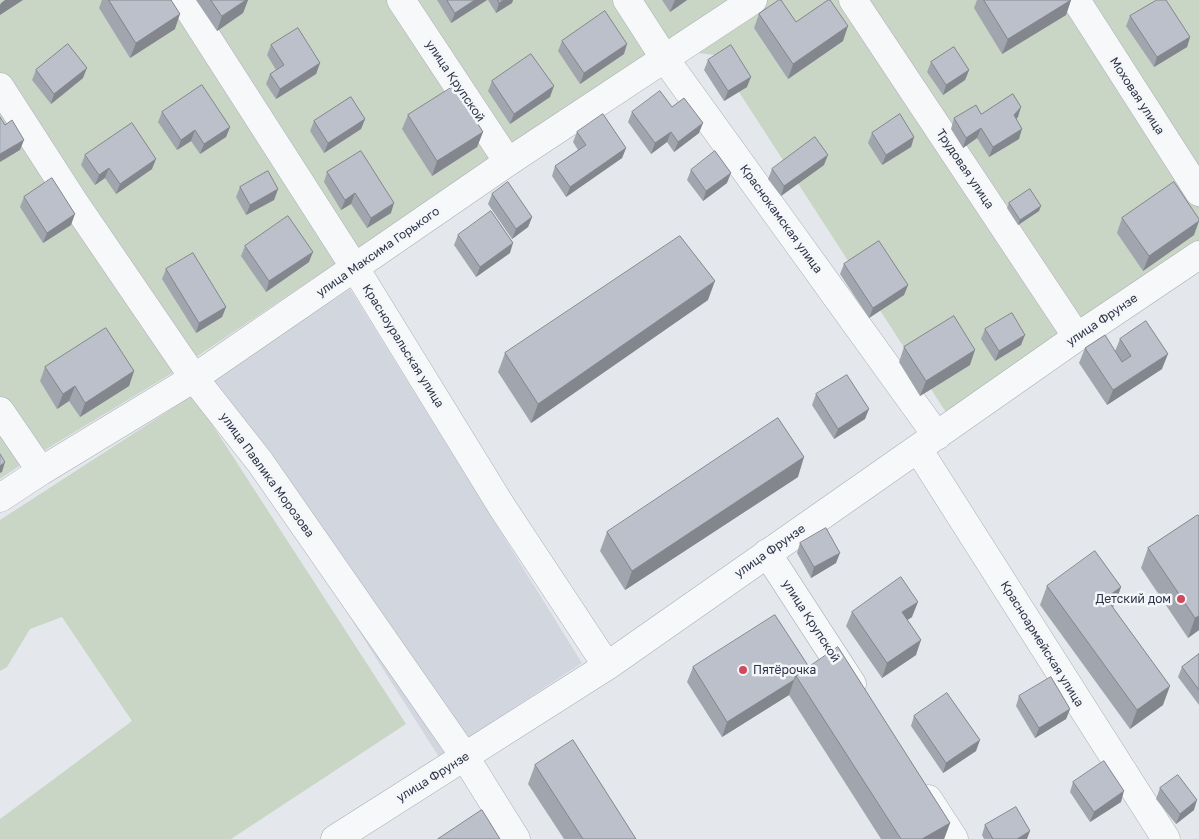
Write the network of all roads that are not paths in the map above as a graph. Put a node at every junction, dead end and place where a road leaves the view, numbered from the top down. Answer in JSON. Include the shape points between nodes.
{"nodes":[{"id":1,"x":183,"y":0,"type":"edge"},
{"id":2,"x":401,"y":0,"type":"edge"},
{"id":3,"x":627,"y":0,"type":"edge"},
{"id":4,"x":752,"y":0,"type":"edge"},
{"id":5,"x":853,"y":0,"type":"edge"},
{"id":6,"x":1076,"y":0,"type":"edge"},
{"id":7,"x":665,"y":59,"type":"junction"},
{"id":8,"x":0,"y":87,"type":"edge"},
{"id":9,"x":508,"y":162,"type":"junction"},
{"id":10,"x":1199,"y":192,"type":"edge"},
{"id":11,"x":1199,"y":255,"type":"edge"},
{"id":12,"x":355,"y":268,"type":"junction"},
{"id":13,"x":1077,"y":337,"type":"junction"},
{"id":14,"x":194,"y":378,"type":"junction"},
{"id":15,"x":0,"y":411,"type":"edge"},
{"id":16,"x":928,"y":443,"type":"junction"},
{"id":17,"x":41,"y":471,"type":"junction"},
{"id":18,"x":0,"y":498,"type":"edge"},
{"id":19,"x":767,"y":553,"type":"junction"},
{"id":20,"x":607,"y":666,"type":"junction"},
{"id":21,"x":868,"y":708,"type":"edge"},
{"id":22,"x":465,"y":757,"type":"junction"},
{"id":23,"x":916,"y":782,"type":"edge"},
{"id":24,"x":335,"y":839,"type":"edge"},
{"id":25,"x":516,"y":839,"type":"edge"},
{"id":26,"x":954,"y":839,"type":"edge"},
{"id":27,"x":1166,"y":839,"type":"edge"}],
"edges":[{"from":1,"to":12,"type":"street","name":"Красноуральская улица"},
{"from":2,"to":9,"type":"street","name":"улица Крупской"},
{"from":3,"to":7,"type":"street","name":"Краснокамская улица"},
{"from":4,"to":7,"type":"street","name":"улица Максима Горького"},
{"from":5,"to":13,"type":"street","name":"Трудовая улица"},
{"from":6,"to":10,"type":"street","name":"Моховая улица"},
{"from":7,"to":9,"type":"street","name":"улица Максима Горького"},
{"from":7,"to":16,"type":"street","name":"Краснокамская улица"},
{"from":8,"to":14,"type":"street","name":"улица Павлика Морозова"},
{"from":9,"to":12,"type":"street","name":"улица Максима Горького"},
{"from":11,"to":13,"type":"street","name":"улица Фрунзе"},
{"from":12,"to":14,"type":"street","name":"улица Максима Горького"},
{"from":12,"to":20,"type":"street","name":"Красноуральская улица","via":[[502,507]]},
{"from":13,"to":16,"type":"street","name":"улица Фрунзе"},
{"from":14,"to":17,"type":"street","name":"улица Максима Горького"},
{"from":14,"to":22,"type":"street","name":"улица Павлика Морозова","via":[[260,462]]},
{"from":15,"to":17,"type":"street"},
{"from":16,"to":19,"type":"street","name":"улица Фрунзе"},
{"from":16,"to":27,"type":"street","name":"Красноармейская улица"},
{"from":17,"to":18,"type":"street","name":"улица Максима Горького"},
{"from":19,"to":20,"type":"street","name":"улица Фрунзе"},
{"from":19,"to":21,"type":"street","name":"улица Крупской"},
{"from":20,"to":22,"type":"street","name":"улица Фрунзе"},
{"from":22,"to":24,"type":"street","name":"улица Фрунзе"},
{"from":22,"to":25,"type":"street","name":"улица Павлика Морозова"},
{"from":23,"to":26,"type":"street"}]}
